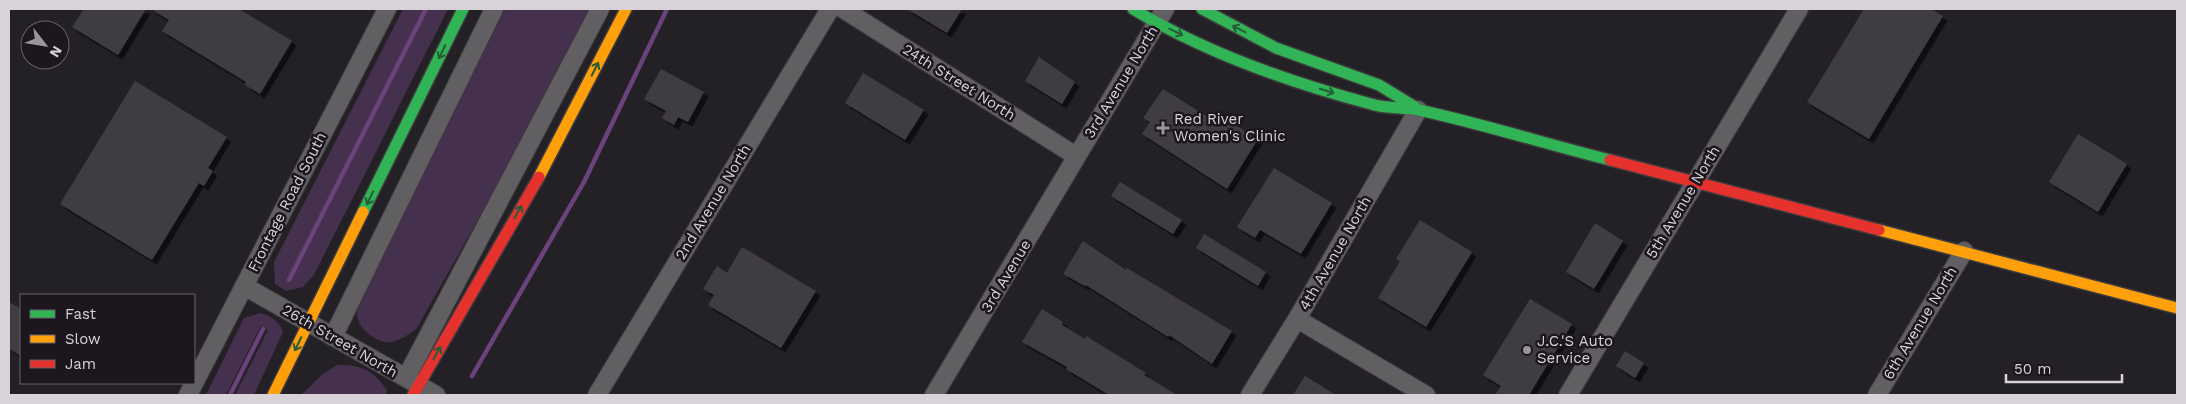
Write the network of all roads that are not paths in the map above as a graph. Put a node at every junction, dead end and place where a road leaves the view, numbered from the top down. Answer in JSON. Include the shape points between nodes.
{"nodes":[{"id":1,"x":387,"y":9,"type":"edge"},
{"id":2,"x":463,"y":9,"type":"edge"},
{"id":3,"x":494,"y":9,"type":"edge"},
{"id":4,"x":600,"y":9,"type":"edge"},
{"id":5,"x":626,"y":9,"type":"edge"},
{"id":6,"x":830,"y":9,"type":"edge"},
{"id":7,"x":843,"y":9,"type":"edge"},
{"id":8,"x":1133,"y":9,"type":"edge"},
{"id":9,"x":1202,"y":9,"type":"edge"},
{"id":10,"x":1798,"y":9,"type":"edge"},
{"id":11,"x":1161,"y":16,"type":"edge"},
{"id":12,"x":1418,"y":110,"type":"junction"},
{"id":13,"x":1076,"y":156,"type":"junction"},
{"id":14,"x":1696,"y":181,"type":"junction"},
{"id":15,"x":1964,"y":250,"type":"junction"},
{"id":16,"x":244,"y":286,"type":"junction"},
{"id":17,"x":2177,"y":308,"type":"edge"},
{"id":18,"x":1297,"y":319,"type":"junction"},
{"id":19,"x":308,"y":323,"type":"junction"},
{"id":20,"x":333,"y":337,"type":"junction"},
{"id":21,"x":195,"y":381,"type":"edge"},
{"id":22,"x":412,"y":386,"type":"edge"},
{"id":23,"x":273,"y":395,"type":"edge"},
{"id":24,"x":436,"y":395,"type":"edge"},
{"id":25,"x":596,"y":395,"type":"edge"},
{"id":26,"x":934,"y":395,"type":"edge"},
{"id":27,"x":1250,"y":395,"type":"edge"},
{"id":28,"x":1426,"y":395,"type":"edge"},
{"id":29,"x":1568,"y":395,"type":"edge"},
{"id":30,"x":1877,"y":395,"type":"edge"}],
"edges":[{"from":1,"to":16,"type":"street","name":"Frontage Road South"},
{"from":2,"to":19,"type":"main road","one_way":true},
{"from":3,"to":20,"type":"street"},
{"from":4,"to":22,"type":"street"},
{"from":22,"to":5,"type":"main road","one_way":true,"via":[[549,160]]},
{"from":6,"to":25,"type":"street","name":"2nd Avenue North"},
{"from":7,"to":13,"type":"street","name":"24th Street North"},
{"from":8,"to":11,"type":"main road"},
{"from":12,"to":9,"type":"main road","one_way":true,"via":[[1379,85],[1276,48]]},
{"from":10,"to":14,"type":"street","name":"5th Avenue North"},
{"from":11,"to":12,"type":"main road","one_way":true,"via":[[1208,48],[1268,73],[1373,106]]},
{"from":11,"to":13,"type":"street","name":"3rd Avenue North"},
{"from":12,"to":14,"type":"main road"},
{"from":12,"to":18,"type":"street","name":"4th Avenue North"},
{"from":13,"to":26,"type":"street","name":"3rd Avenue"},
{"from":14,"to":15,"type":"main road"},
{"from":14,"to":29,"type":"street","name":"5th Avenue North"},
{"from":15,"to":17,"type":"main road"},
{"from":15,"to":30,"type":"street","name":"6th Avenue North"},
{"from":16,"to":19,"type":"street","name":"26th Street North"},
{"from":16,"to":21,"type":"street","name":"Frontage Road South"},
{"from":18,"to":27,"type":"street","name":"4th Avenue North"},
{"from":18,"to":28,"type":"street"},
{"from":19,"to":20,"type":"street","name":"26th Street North"},
{"from":19,"to":23,"type":"main road","one_way":true},
{"from":20,"to":22,"type":"street","name":"26th Street North"},
{"from":22,"to":24,"type":"street","name":"26th Street North"}]}
